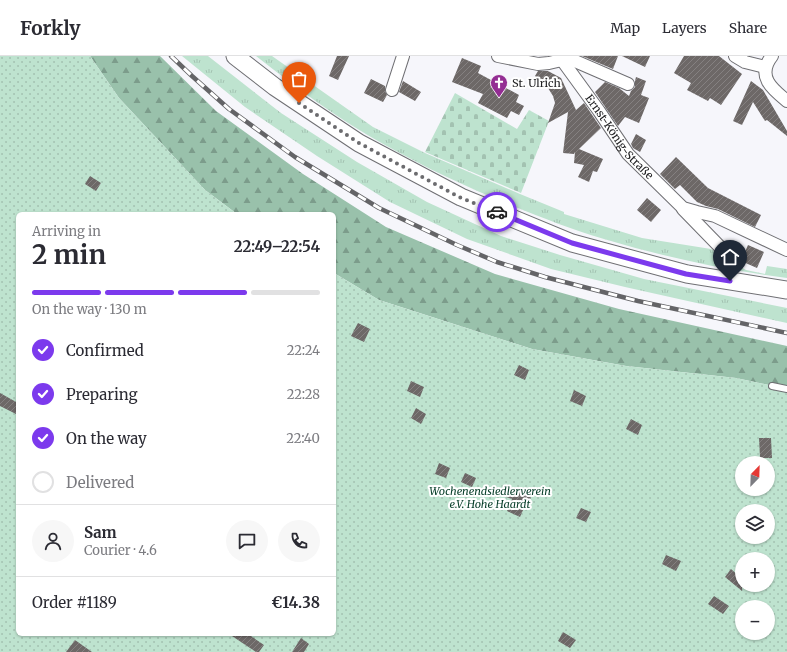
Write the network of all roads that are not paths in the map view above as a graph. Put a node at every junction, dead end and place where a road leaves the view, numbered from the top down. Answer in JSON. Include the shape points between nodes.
{"nodes":[{"id":1,"x":234,"y":56,"type":"edge"},
{"id":2,"x":403,"y":56,"type":"edge"},
{"id":3,"x":498,"y":56,"type":"edge"},
{"id":4,"x":735,"y":56,"type":"edge"},
{"id":5,"x":772,"y":56,"type":"edge"},
{"id":6,"x":560,"y":58,"type":"edge"},
{"id":7,"x":765,"y":67,"type":"junction"},
{"id":8,"x":628,"y":84,"type":"dead end"},
{"id":9,"x":392,"y":90,"type":"dead end"},
{"id":10,"x":787,"y":101,"type":"edge"},
{"id":11,"x":683,"y":208,"type":"junction"},
{"id":12,"x":720,"y":247,"type":"dead end"},
{"id":13,"x":787,"y":250,"type":"edge"},
{"id":14,"x":787,"y":290,"type":"edge"},
{"id":15,"x":772,"y":386,"type":"dead end"},
{"id":16,"x":787,"y":389,"type":"edge"}],
"edges":[{"from":1,"to":14,"type":"main road","via":[[274,87],[359,143],[461,198],[572,243],[686,274]]},
{"from":2,"to":9,"type":"street"},
{"from":3,"to":6,"type":"street","via":[[538,64]]},
{"from":4,"to":7,"type":"street","via":[[745,62]]},
{"from":5,"to":7,"type":"street"},
{"from":6,"to":8,"type":"street","via":[[575,61]]},
{"from":6,"to":11,"type":"street","name":"Ernst-König-Straße","via":[[628,154]]},
{"from":7,"to":10,"type":"street","via":[[764,75],[770,86]]},
{"from":11,"to":12,"type":"street","name":"Ernst-König-Straße"},
{"from":11,"to":13,"type":"street","name":"Ernst-König-Straße","via":[[715,216]]},
{"from":15,"to":16,"type":"lane"}]}
